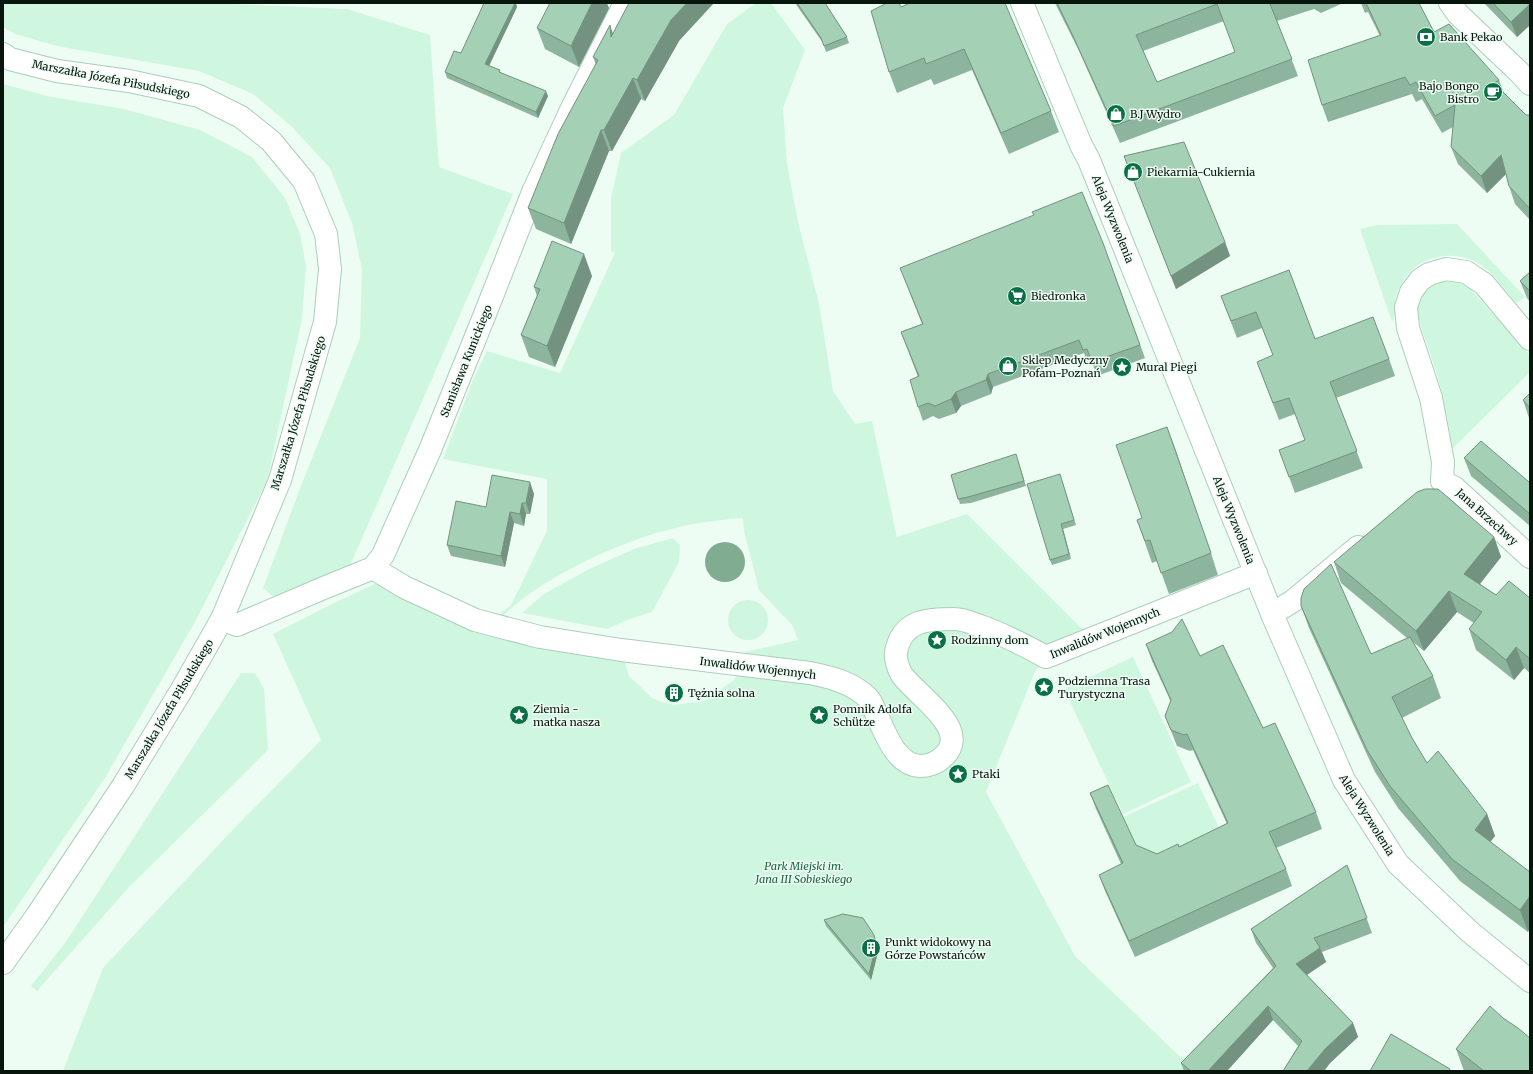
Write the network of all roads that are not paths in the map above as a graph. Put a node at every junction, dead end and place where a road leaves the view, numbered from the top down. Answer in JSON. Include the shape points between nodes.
{"nodes":[{"id":1,"x":625,"y":3,"type":"edge"},
{"id":2,"x":1022,"y":3,"type":"edge"},
{"id":3,"x":1450,"y":3,"type":"edge"},
{"id":4,"x":3,"y":54,"type":"edge"},
{"id":5,"x":1526,"y":73,"type":"edge"},
{"id":6,"x":1530,"y":339,"type":"edge"},
{"id":7,"x":1372,"y":535,"type":"edge"},
{"id":8,"x":1530,"y":556,"type":"edge"},
{"id":9,"x":373,"y":568,"type":"junction"},
{"id":10,"x":1256,"y":573,"type":"junction"},
{"id":11,"x":1272,"y":614,"type":"junction"},
{"id":12,"x":222,"y":619,"type":"junction"},
{"id":13,"x":3,"y":963,"type":"edge"},
{"id":14,"x":1530,"y":981,"type":"edge"}],
"edges":[{"from":1,"to":9,"type":"street","name":"Stanisława Kunickiego","via":[[533,192],[430,450],[383,555]]},
{"from":2,"to":10,"type":"street","name":"Aleja Wyzwolenia","via":[[1092,167]]},
{"from":3,"to":5,"type":"street","via":[[1458,14]]},
{"from":4,"to":12,"type":"street","name":"Marszałka Józefa Piłsudskiego","via":[[10,59],[57,71],[129,81],[198,96],[241,118],[271,141],[304,181],[326,234],[330,269],[325,322],[280,480]]},
{"from":6,"to":8,"type":"street","name":"Jana Brzechwy","via":[[1484,284],[1466,272],[1446,269],[1429,274],[1420,280],[1411,292],[1406,307],[1408,328],[1432,398],[1443,462],[1434,486],[1455,488]]},
{"from":7,"to":11,"type":"street","via":[[1293,601]]},
{"from":9,"to":10,"type":"street","name":"Inwalidów Wojennych","via":[[404,587],[475,620],[509,630],[621,650],[825,676],[856,687],[869,699],[896,753],[906,762],[918,766],[936,762],[946,755],[952,743],[951,730],[946,720],[900,673],[896,656],[898,641],[909,626],[933,619],[962,619],[1004,634],[1046,657]]},
{"from":9,"to":12,"type":"street","via":[[237,625]]},
{"from":10,"to":11,"type":"street","name":"Aleja Wyzwolenia"},
{"from":11,"to":14,"type":"street","name":"Aleja Wyzwolenia","via":[[1344,780],[1398,864],[1470,932]]},
{"from":12,"to":13,"type":"street","name":"Marszałka Józefa Piłsudskiego","via":[[123,786]]}]}
